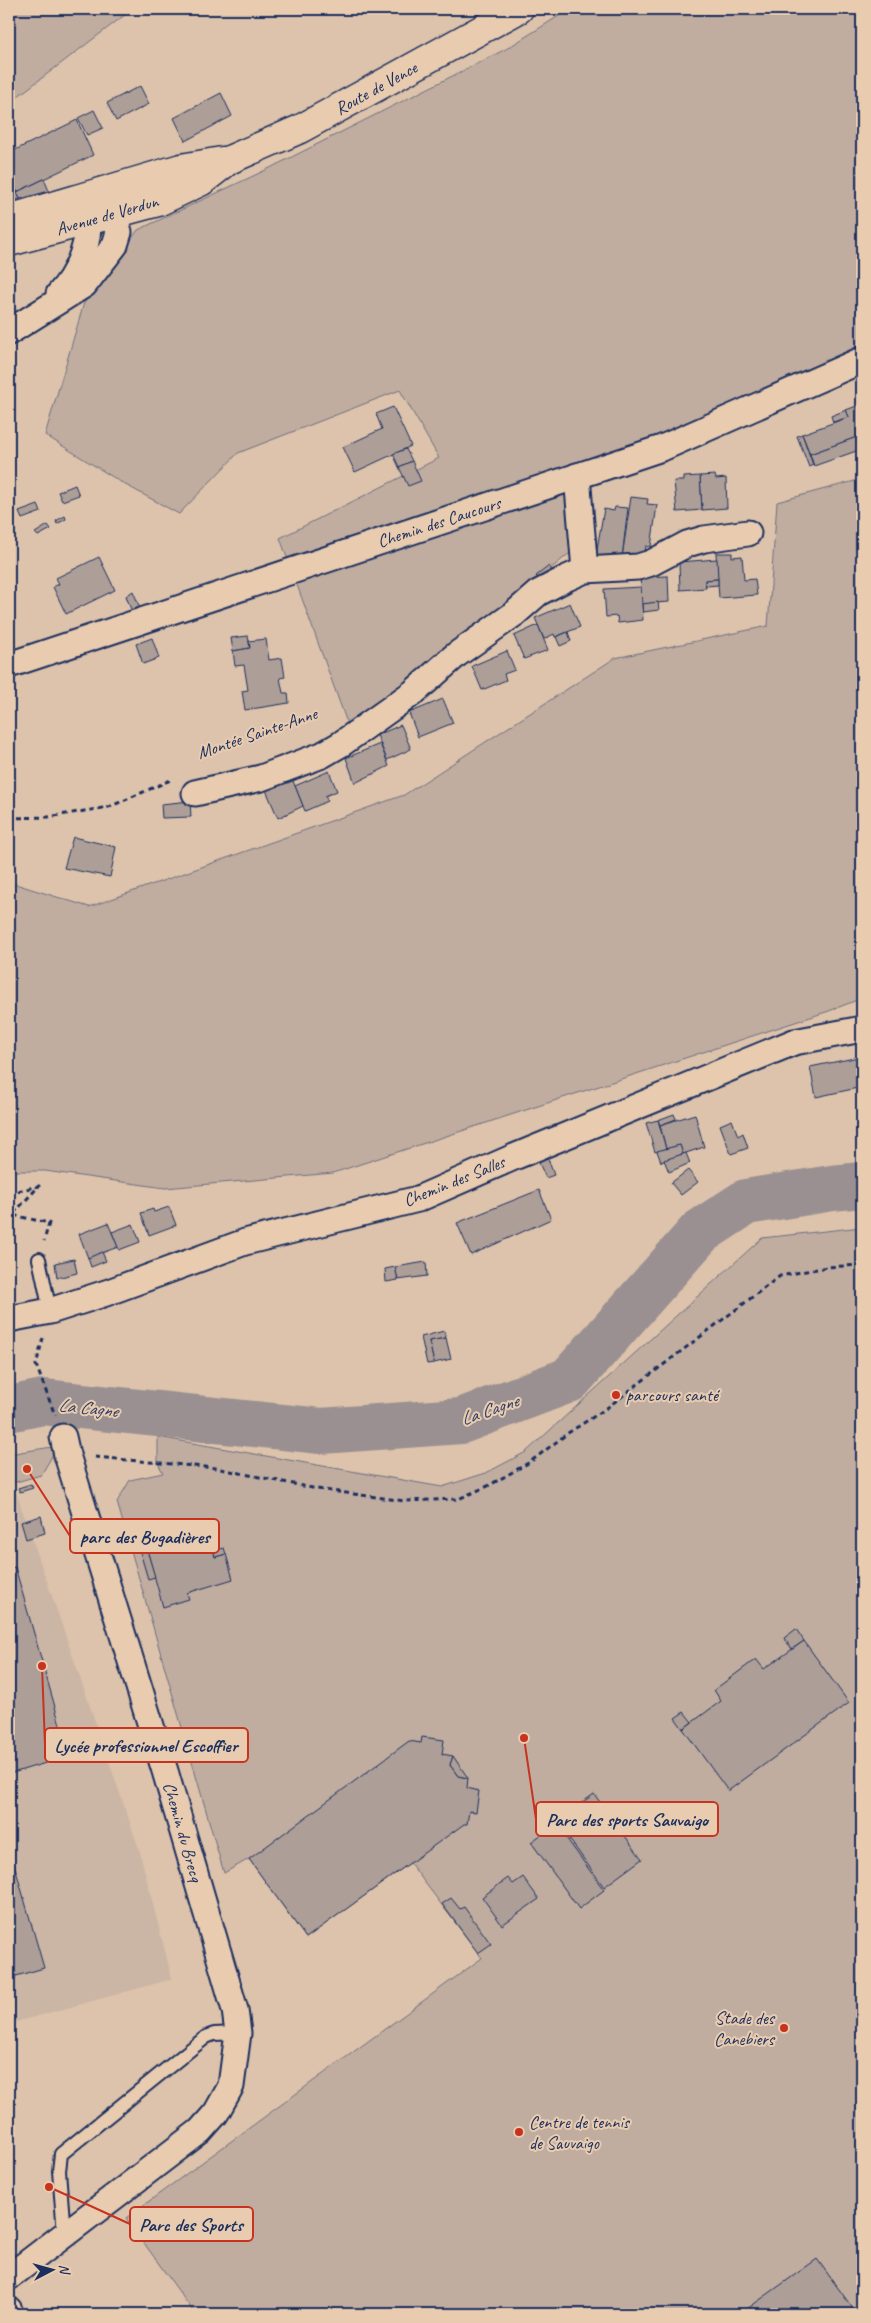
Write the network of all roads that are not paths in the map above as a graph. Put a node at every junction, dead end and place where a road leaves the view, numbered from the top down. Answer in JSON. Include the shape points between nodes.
{"nodes":[{"id":1,"x":519,"y":9,"type":"edge"},
{"id":2,"x":192,"y":174,"type":"junction"},
{"id":3,"x":20,"y":215,"type":"edge"},
{"id":4,"x":100,"y":217,"type":"junction"},
{"id":5,"x":9,"y":242,"type":"edge"},
{"id":6,"x":9,"y":332,"type":"edge"},
{"id":7,"x":862,"y":360,"type":"edge"},
{"id":8,"x":577,"y":476,"type":"junction"},
{"id":9,"x":748,"y":533,"type":"dead end"},
{"id":10,"x":585,"y":570,"type":"junction"},
{"id":11,"x":9,"y":665,"type":"edge"},
{"id":12,"x":196,"y":793,"type":"dead end"},
{"id":13,"x":862,"y":1029,"type":"edge"},
{"id":14,"x":39,"y":1259,"type":"road end"},
{"id":15,"x":50,"y":1311,"type":"junction"},
{"id":16,"x":9,"y":1319,"type":"edge"},
{"id":17,"x":65,"y":1446,"type":"road end"},
{"id":18,"x":238,"y":2033,"type":"junction"},
{"id":19,"x":64,"y":2233,"type":"junction"},
{"id":20,"x":9,"y":2277,"type":"edge"},
{"id":21,"x":9,"y":2310,"type":"edge"},
{"id":22,"x":10,"y":2314,"type":"edge"}],
"edges":[{"from":1,"to":2,"type":"main road","name":"Route de Vence","via":[[300,129]]},
{"from":2,"to":3,"type":"main road","name":"Route de Vence"},
{"from":2,"to":4,"type":"main road","name":"Avenue de Verdun","via":[[158,202]]},
{"from":3,"to":4,"type":"street","name":"Route de Vence","via":[[82,210]]},
{"from":4,"to":5,"type":"main road","name":"Avenue de Verdun"},
{"from":4,"to":6,"type":"street","via":[[88,234],[70,283],[46,308]]},
{"from":7,"to":8,"type":"street","name":"Chemin des Caucours","via":[[662,448]]},
{"from":8,"to":10,"type":"street"},
{"from":8,"to":11,"type":"street","name":"Chemin des Caucours"},
{"from":9,"to":10,"type":"street","via":[[704,539],[638,567]]},
{"from":10,"to":12,"type":"street","via":[[538,593],[386,713],[328,751],[261,778]]},
{"from":13,"to":15,"type":"street","name":"Chemin des Salles","via":[[794,1042],[418,1198],[245,1242]]},
{"from":14,"to":15,"type":"lane"},
{"from":15,"to":16,"type":"street","name":"Chemin des Salles"},
{"from":17,"to":18,"type":"street","name":"Chemin du Brecq","via":[[165,1771],[232,2000]]},
{"from":18,"to":19,"type":"street","name":"Chemin du Brecq","via":[[231,2086],[216,2113],[200,2131]]},
{"from":18,"to":19,"type":"lane","via":[[206,2037],[61,2154],[59,2170]]},
{"from":19,"to":20,"type":"street","name":"Chemin du Brecq"},
{"from":21,"to":22,"type":"street"}]}
